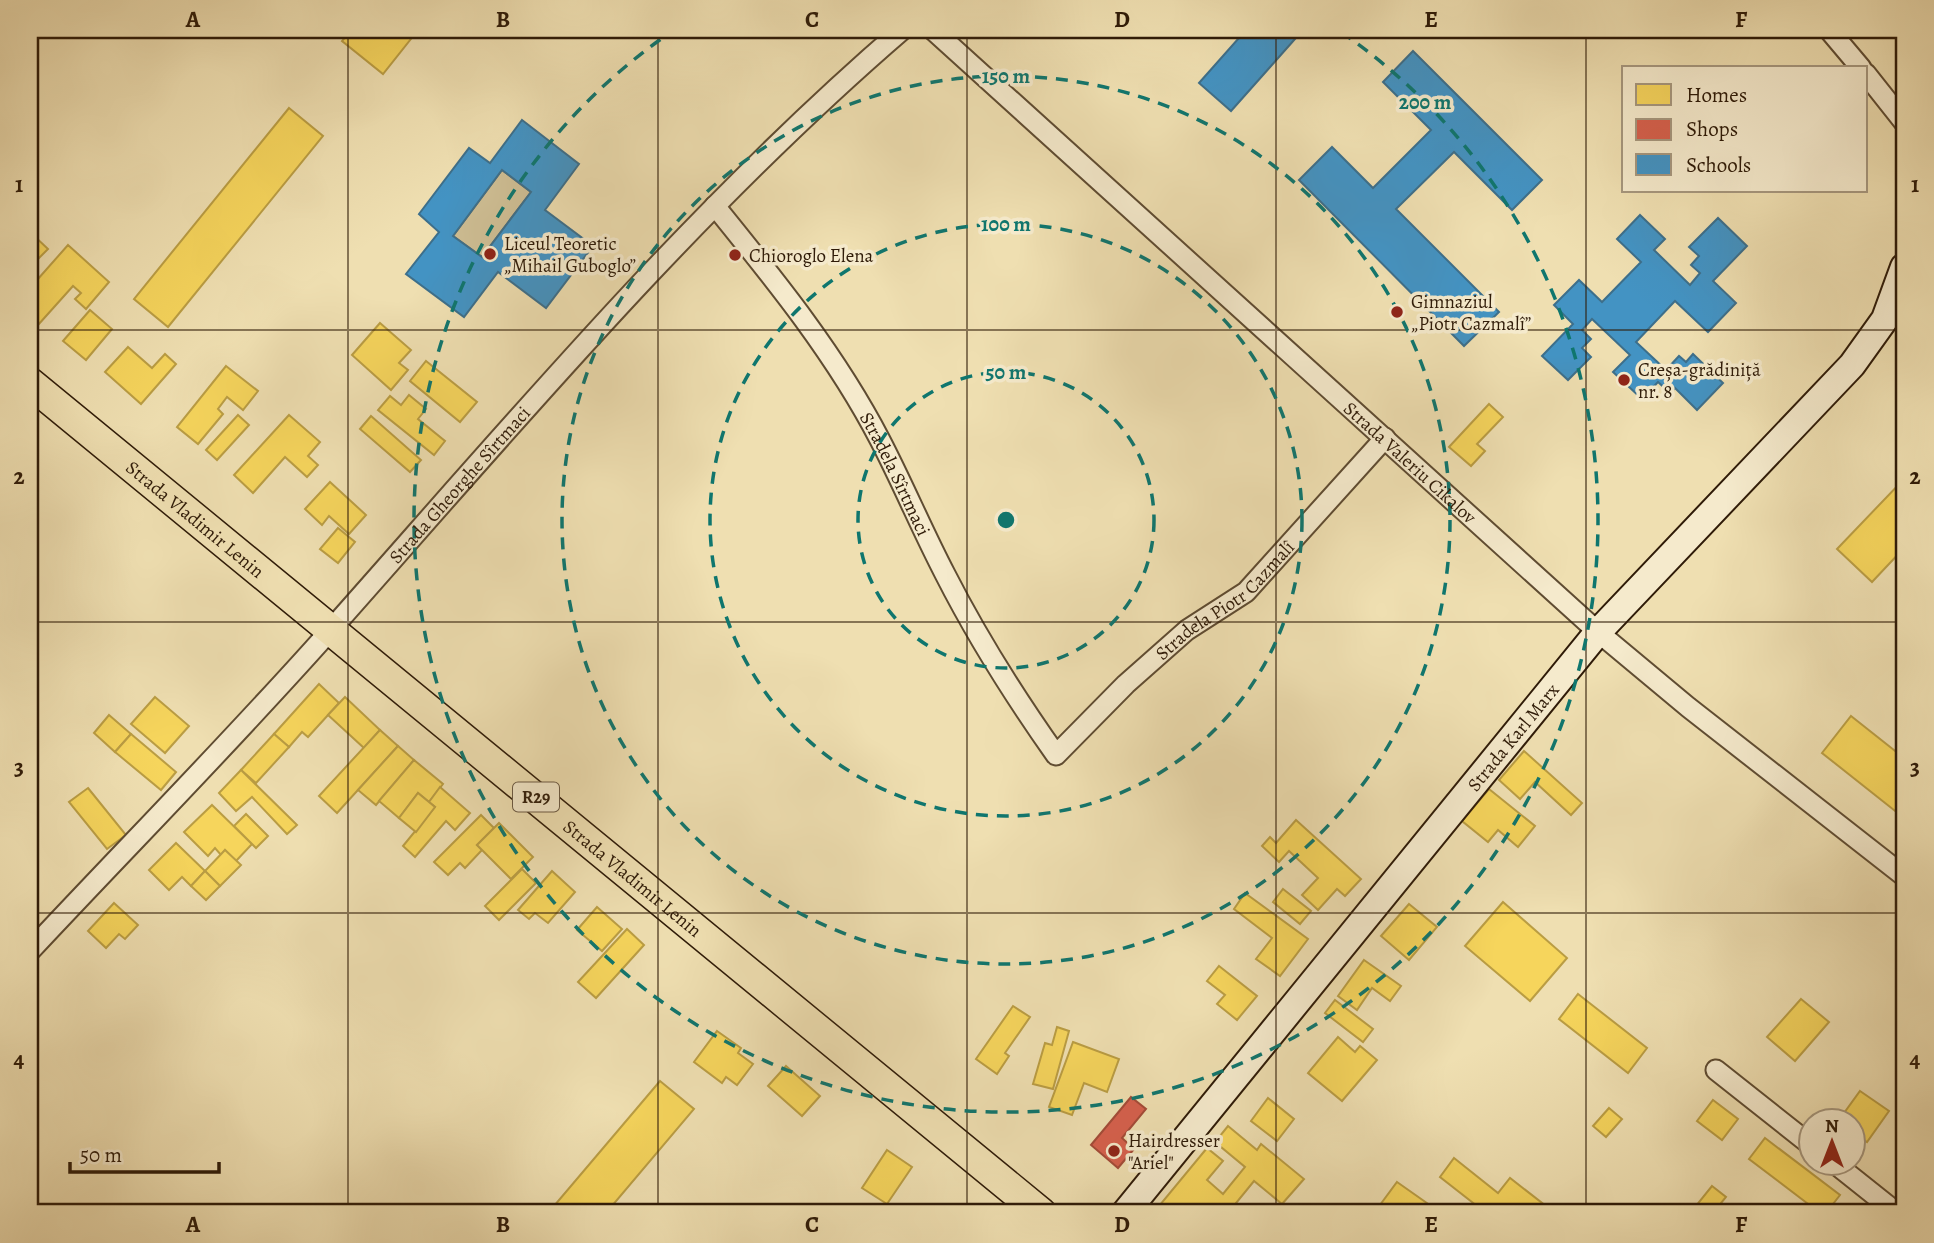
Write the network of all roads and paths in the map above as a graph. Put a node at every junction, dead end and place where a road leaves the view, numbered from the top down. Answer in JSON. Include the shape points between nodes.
{"nodes":[{"id":1,"x":901,"y":30,"type":"edge"},
{"id":2,"x":933,"y":30,"type":"edge"},
{"id":3,"x":1829,"y":30,"type":"edge"},
{"id":4,"x":1859,"y":66,"type":"edge"},
{"id":5,"x":1868,"y":77,"type":"edge"},
{"id":6,"x":1904,"y":122,"type":"edge"},
{"id":7,"x":715,"y":206,"type":"junction"},
{"id":8,"x":1904,"y":267,"type":"edge"},
{"id":9,"x":30,"y":383,"type":"edge"},
{"id":10,"x":1385,"y":438,"type":"junction"},
{"id":11,"x":331,"y":629,"type":"junction"},
{"id":12,"x":1598,"y":632,"type":"junction"},
{"id":13,"x":1056,"y":755,"type":"joint"},
{"id":14,"x":1904,"y":876,"type":"edge"},
{"id":15,"x":30,"y":951,"type":"edge"},
{"id":16,"x":1716,"y":1070,"type":"dead end"},
{"id":17,"x":1798,"y":1136,"type":"edge"},
{"id":18,"x":1850,"y":1176,"type":"edge"},
{"id":19,"x":1041,"y":1213,"type":"edge"},
{"id":20,"x":1125,"y":1213,"type":"edge"},
{"id":21,"x":1897,"y":1213,"type":"edge"}],
"edges":[{"from":1,"to":7,"type":"street","name":"Strada Gheorghe Sîrtmaci"},
{"from":2,"to":10,"type":"street","name":"Strada Valeriu Cikalov"},
{"from":3,"to":4,"type":"street"},
{"from":5,"to":6,"type":"street"},
{"from":7,"to":11,"type":"street","name":"Strada Gheorghe Sîrtmaci","via":[[514,422]]},
{"from":7,"to":13,"type":"street","name":"Stradela Sîrtmaci","via":[[783,290],[852,391],[946,577],[1014,695]]},
{"from":8,"to":12,"type":"street","name":"Strada Karl Marx","via":[[1885,319],[1852,365]]},
{"from":9,"to":11,"type":"main road","name":"Strada Vladimir Lenin","number":"R29"},
{"from":10,"to":12,"type":"street","name":"Strada Valeriu Cikalov"},
{"from":10,"to":13,"type":"street","name":"Stradela Piotr Cazmalî","via":[[1246,592],[1187,630]]},
{"from":11,"to":15,"type":"street","name":"Strada Gheorghe Sîrtmaci"},
{"from":11,"to":19,"type":"main road","name":"Strada Vladimir Lenin","number":"R29"},
{"from":12,"to":14,"type":"street","name":"Strada Valeriu Cikalov"},
{"from":12,"to":20,"type":"street","name":"Strada Karl Marx"},
{"from":16,"to":17,"type":"street"},
{"from":18,"to":21,"type":"street"}]}
